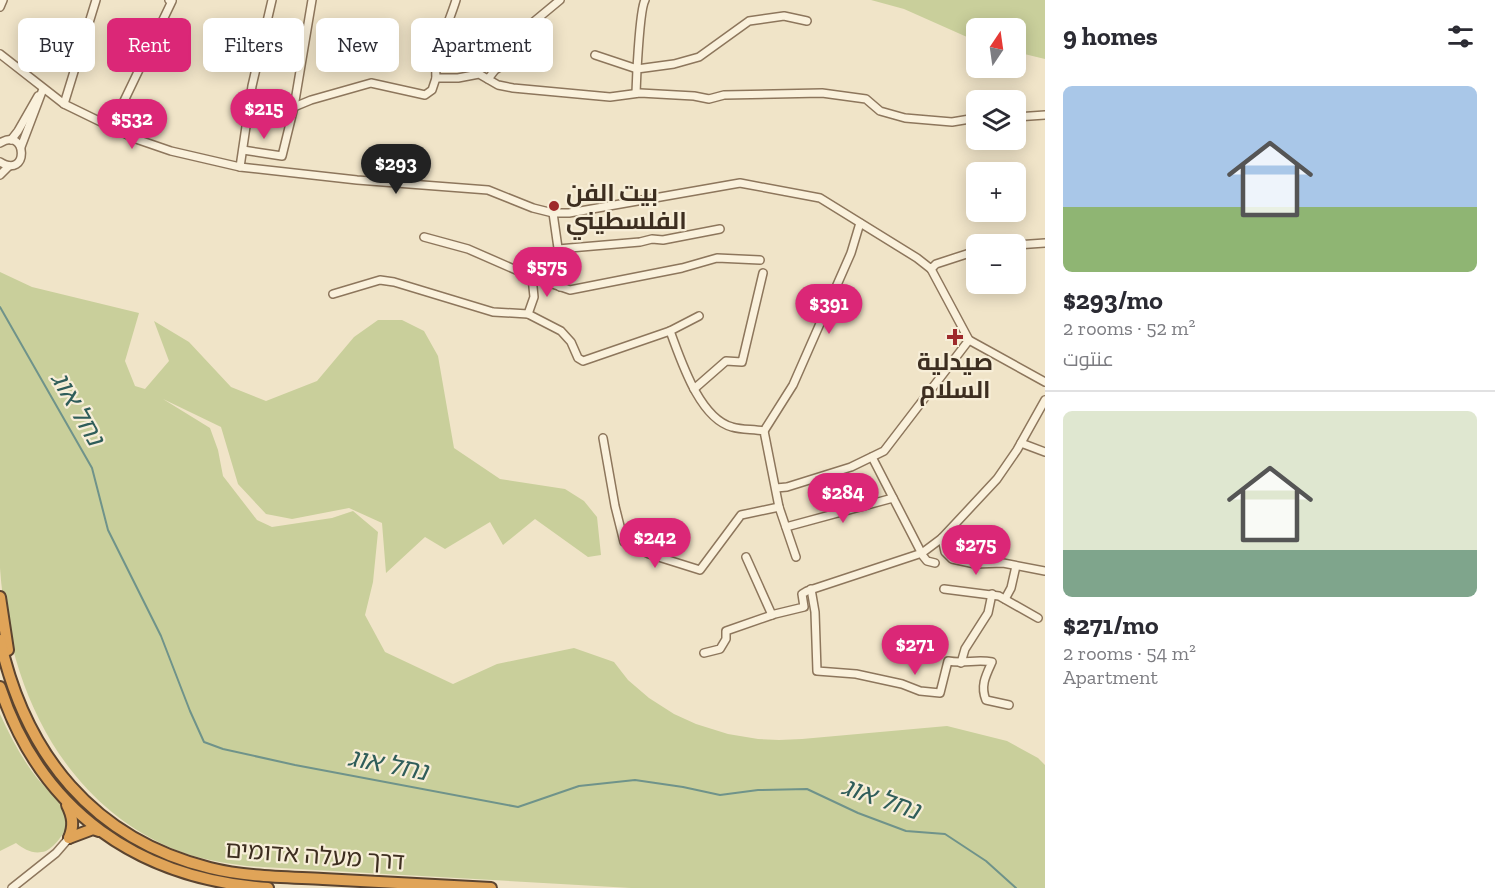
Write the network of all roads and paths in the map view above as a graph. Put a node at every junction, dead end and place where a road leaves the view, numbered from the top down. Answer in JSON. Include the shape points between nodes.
{"nodes":[{"id":1,"x":3,"y":0,"type":"edge"},
{"id":2,"x":96,"y":0,"type":"edge"},
{"id":3,"x":169,"y":0,"type":"edge"},
{"id":4,"x":312,"y":0,"type":"edge"},
{"id":5,"x":456,"y":0,"type":"edge"},
{"id":6,"x":560,"y":0,"type":"edge"},
{"id":7,"x":645,"y":0,"type":"edge"},
{"id":8,"x":273,"y":2,"type":"edge"},
{"id":9,"x":0,"y":7,"type":"edge"},
{"id":10,"x":807,"y":21,"type":"dead end"},
{"id":11,"x":0,"y":54,"type":"edge"},
{"id":12,"x":595,"y":55,"type":"dead end"},
{"id":13,"x":637,"y":69,"type":"junction"},
{"id":14,"x":436,"y":78,"type":"junction"},
{"id":15,"x":488,"y":79,"type":"junction"},
{"id":16,"x":43,"y":89,"type":"junction"},
{"id":17,"x":636,"y":93,"type":"junction"},
{"id":18,"x":64,"y":104,"type":"junction"},
{"id":19,"x":294,"y":107,"type":"junction"},
{"id":20,"x":1045,"y":116,"type":"edge"},
{"id":21,"x":1026,"y":117,"type":"edge"},
{"id":22,"x":966,"y":120,"type":"edge"},
{"id":23,"x":111,"y":126,"type":"junction"},
{"id":24,"x":11,"y":140,"type":"junction"},
{"id":25,"x":0,"y":143,"type":"edge"},
{"id":26,"x":21,"y":147,"type":"junction"},
{"id":27,"x":243,"y":150,"type":"junction"},
{"id":28,"x":0,"y":162,"type":"edge"},
{"id":29,"x":9,"y":166,"type":"junction"},
{"id":30,"x":240,"y":167,"type":"junction"},
{"id":31,"x":0,"y":175,"type":"edge"},
{"id":32,"x":553,"y":213,"type":"junction"},
{"id":33,"x":860,"y":223,"type":"junction"},
{"id":34,"x":720,"y":229,"type":"dead end"},
{"id":35,"x":423,"y":237,"type":"dead end"},
{"id":36,"x":1045,"y":243,"type":"edge"},
{"id":37,"x":1026,"y":244,"type":"edge"},
{"id":38,"x":558,"y":249,"type":"junction"},
{"id":39,"x":966,"y":254,"type":"edge"},
{"id":40,"x":760,"y":260,"type":"dead end"},
{"id":41,"x":931,"y":269,"type":"junction"},
{"id":42,"x":763,"y":273,"type":"dead end"},
{"id":43,"x":532,"y":277,"type":"junction"},
{"id":44,"x":560,"y":287,"type":"junction"},
{"id":45,"x":333,"y":294,"type":"dead end"},
{"id":46,"x":528,"y":314,"type":"junction"},
{"id":47,"x":699,"y":316,"type":"dead end"},
{"id":48,"x":670,"y":332,"type":"junction"},
{"id":49,"x":969,"y":340,"type":"junction"},
{"id":50,"x":1045,"y":382,"type":"edge"},
{"id":51,"x":694,"y":389,"type":"junction"},
{"id":52,"x":1045,"y":400,"type":"edge"},
{"id":53,"x":764,"y":431,"type":"junction"},
{"id":54,"x":603,"y":438,"type":"dead end"},
{"id":55,"x":1021,"y":443,"type":"junction"},
{"id":56,"x":1045,"y":452,"type":"edge"},
{"id":57,"x":872,"y":457,"type":"junction"},
{"id":58,"x":776,"y":488,"type":"junction"},
{"id":59,"x":893,"y":498,"type":"junction"},
{"id":60,"x":779,"y":507,"type":"junction"},
{"id":61,"x":786,"y":527,"type":"junction"},
{"id":62,"x":942,"y":538,"type":"junction"},
{"id":63,"x":922,"y":553,"type":"junction"},
{"id":64,"x":746,"y":557,"type":"dead end"},
{"id":65,"x":796,"y":557,"type":"dead end"},
{"id":66,"x":934,"y":563,"type":"dead end"},
{"id":67,"x":1016,"y":566,"type":"junction"},
{"id":68,"x":1045,"y":571,"type":"edge"},
{"id":69,"x":944,"y":588,"type":"dead end"},
{"id":70,"x":811,"y":589,"type":"junction"},
{"id":71,"x":992,"y":594,"type":"junction"},
{"id":72,"x":0,"y":597,"type":"edge"},
{"id":73,"x":1005,"y":599,"type":"junction"},
{"id":74,"x":772,"y":615,"type":"junction"},
{"id":75,"x":1038,"y":618,"type":"dead end"},
{"id":76,"x":0,"y":640,"type":"edge"},
{"id":77,"x":704,"y":652,"type":"dead end"},
{"id":78,"x":962,"y":663,"type":"junction"},
{"id":79,"x":0,"y":687,"type":"edge"},
{"id":80,"x":1009,"y":705,"type":"dead end"},
{"id":81,"x":22,"y":712,"type":"junction"},
{"id":82,"x":62,"y":797,"type":"junction"},
{"id":83,"x":101,"y":831,"type":"junction"},
{"id":84,"x":69,"y":838,"type":"junction"},
{"id":85,"x":12,"y":888,"type":"edge"},
{"id":86,"x":268,"y":888,"type":"edge"},
{"id":87,"x":491,"y":888,"type":"edge"}],
"edges":[{"from":1,"to":9,"type":"street"},
{"from":2,"to":18,"type":"street"},
{"from":3,"to":23,"type":"street","via":[[172,1]]},
{"from":4,"to":19,"type":"street"},
{"from":5,"to":14,"type":"street","via":[[440,44]]},
{"from":6,"to":15,"type":"street","via":[[531,24],[508,62]]},
{"from":7,"to":13,"type":"street"},
{"from":8,"to":27,"type":"street","via":[[252,86]]},
{"from":10,"to":13,"type":"street","via":[[784,16],[749,21],[699,57]]},
{"from":11,"to":16,"type":"street"},
{"from":12,"to":13,"type":"street"},
{"from":13,"to":17,"type":"street"},
{"from":14,"to":15,"type":"street","via":[[479,74]]},
{"from":14,"to":19,"type":"street","via":[[432,90],[425,95],[371,83]]},
{"from":15,"to":17,"type":"street","via":[[535,91],[610,97]]},
{"from":16,"to":18,"type":"street"},
{"from":16,"to":24,"type":"street"},
{"from":16,"to":26,"type":"street"},
{"from":17,"to":22,"type":"street","via":[[709,99],[724,95],[822,93],[866,99],[880,111],[905,118]]},
{"from":18,"to":23,"type":"street"},
{"from":19,"to":27,"type":"street","via":[[282,156]]},
{"from":20,"to":21,"type":"street"},
{"from":23,"to":30,"type":"street","via":[[171,151]]},
{"from":24,"to":25,"type":"street"},
{"from":24,"to":26,"type":"street"},
{"from":26,"to":29,"type":"street","via":[[20,160]]},
{"from":27,"to":30,"type":"street"},
{"from":28,"to":29,"type":"street"},
{"from":29,"to":31,"type":"street"},
{"from":30,"to":32,"type":"street","via":[[488,190]]},
{"from":32,"to":33,"type":"street","via":[[740,183],[820,198]]},
{"from":32,"to":38,"type":"street"},
{"from":33,"to":41,"type":"street"},
{"from":33,"to":53,"type":"street","via":[[794,385]]},
{"from":34,"to":38,"type":"street","via":[[663,240]]},
{"from":35,"to":43,"type":"street","via":[[468,249]]},
{"from":36,"to":37,"type":"street"},
{"from":38,"to":44,"type":"street"},
{"from":39,"to":41,"type":"street"},
{"from":40,"to":44,"type":"street","via":[[717,258],[576,290]]},
{"from":41,"to":49,"type":"street"},
{"from":42,"to":51,"type":"street","via":[[742,362],[726,361]]},
{"from":43,"to":44,"type":"street"},
{"from":43,"to":46,"type":"street","via":[[534,297]]},
{"from":45,"to":46,"type":"street","via":[[380,280],[493,312]]},
{"from":46,"to":48,"type":"street","via":[[561,331],[583,362]]},
{"from":47,"to":48,"type":"street"},
{"from":48,"to":51,"type":"street"},
{"from":49,"to":50,"type":"street"},
{"from":49,"to":57,"type":"street","via":[[903,429],[884,451]]},
{"from":51,"to":53,"type":"street","via":[[720,422],[733,428]]},
{"from":52,"to":55,"type":"street"},
{"from":53,"to":58,"type":"street"},
{"from":54,"to":60,"type":"street","via":[[624,542],[649,554],[700,570],[741,515]]},
{"from":55,"to":56,"type":"street"},
{"from":55,"to":62,"type":"street","via":[[998,479]]},
{"from":57,"to":58,"type":"street","via":[[851,467]]},
{"from":57,"to":59,"type":"street"},
{"from":58,"to":60,"type":"street"},
{"from":59,"to":61,"type":"street"},
{"from":59,"to":63,"type":"street"},
{"from":60,"to":61,"type":"street"},
{"from":61,"to":65,"type":"street"},
{"from":62,"to":63,"type":"street"},
{"from":62,"to":67,"type":"street","via":[[945,552],[952,559]]},
{"from":63,"to":66,"type":"street"},
{"from":63,"to":70,"type":"street"},
{"from":64,"to":74,"type":"street"},
{"from":67,"to":68,"type":"street"},
{"from":67,"to":73,"type":"street"},
{"from":69,"to":71,"type":"street"},
{"from":70,"to":74,"type":"street","via":[[802,594],[804,607]]},
{"from":70,"to":78,"type":"street","via":[[817,671],[856,674],[940,693],[948,661]]},
{"from":71,"to":73,"type":"street"},
{"from":71,"to":78,"type":"street","via":[[988,613],[965,650]]},
{"from":72,"to":81,"type":"highway"},
{"from":73,"to":75,"type":"street"},
{"from":74,"to":77,"type":"street","via":[[726,631],[720,649]]},
{"from":76,"to":81,"type":"highway"},
{"from":78,"to":80,"type":"street","via":[[992,662],[982,692],[986,700]]},
{"from":79,"to":82,"type":"highway","name":"דרך מעלה אדומים","via":[[19,736]]},
{"from":81,"to":87,"type":"highway","name":"דרך מעלה אדומים","via":[[58,773],[88,803],[140,842],[183,861],[238,873]]},
{"from":82,"to":83,"type":"highway","name":"דרך מעלה אדומים"},
{"from":82,"to":84,"type":"highway","via":[[73,820]]},
{"from":83,"to":84,"type":"highway","via":[[93,829]]},
{"from":83,"to":86,"type":"highway","name":"דרך מעלה אדומים","via":[[177,872],[219,883]]},
{"from":84,"to":85,"type":"street"}]}
